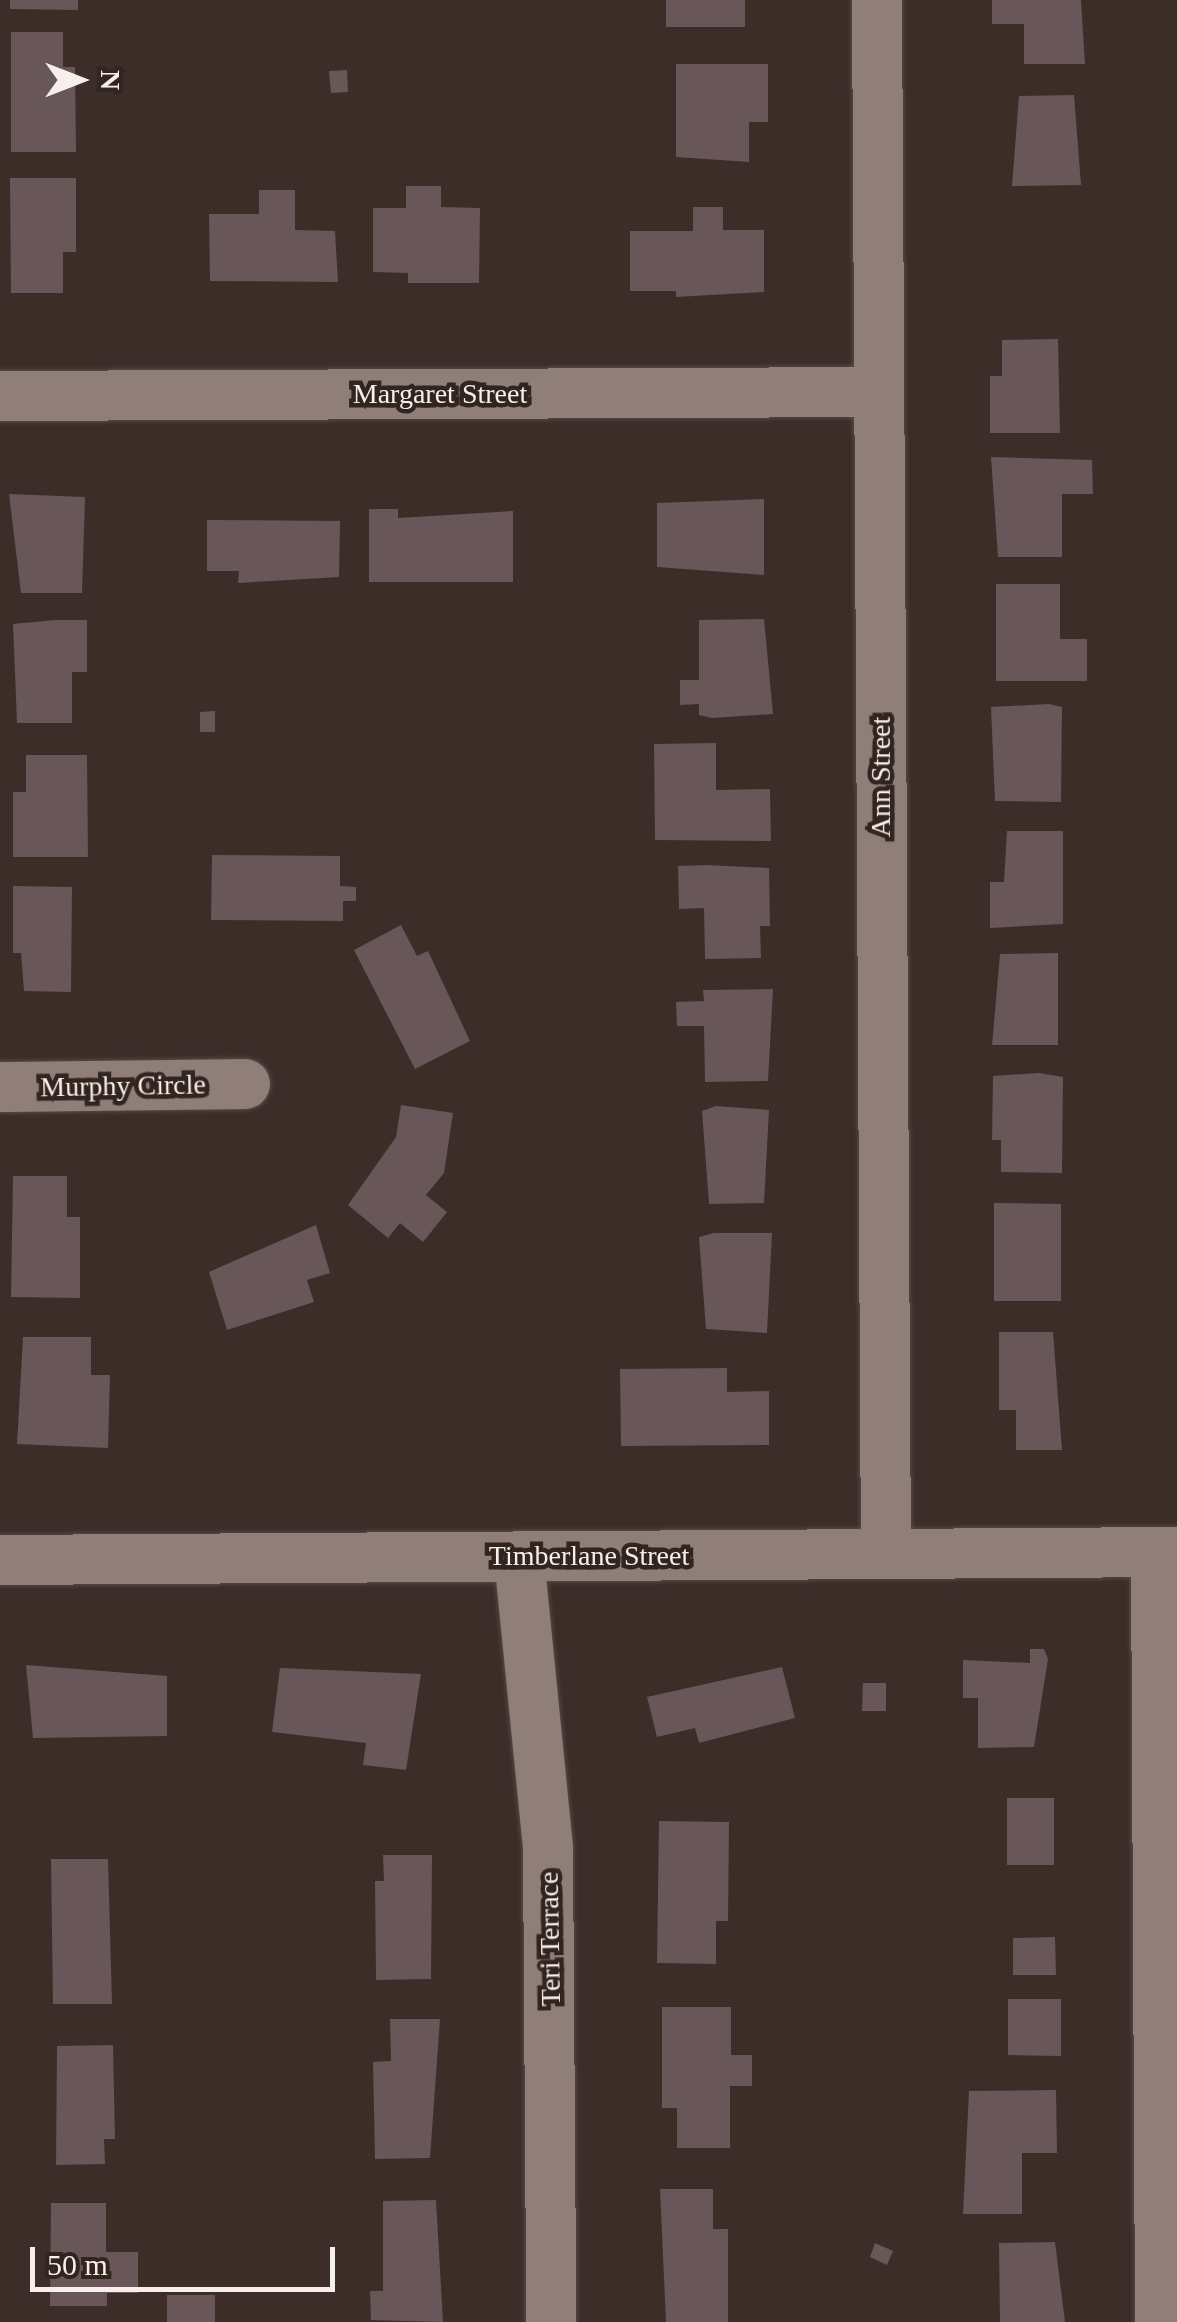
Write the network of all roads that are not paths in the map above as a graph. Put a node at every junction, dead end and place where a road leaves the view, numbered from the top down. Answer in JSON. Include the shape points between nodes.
{"nodes":[{"id":1,"x":878,"y":0,"type":"edge"},
{"id":2,"x":879,"y":392,"type":"junction"},
{"id":3,"x":0,"y":396,"type":"edge"},
{"id":4,"x":245,"y":1084,"type":"dead end"},
{"id":5,"x":0,"y":1087,"type":"edge"},
{"id":6,"x":1166,"y":1552,"type":"edge"},
{"id":7,"x":886,"y":1554,"type":"junction"},
{"id":8,"x":519,"y":1557,"type":"junction"},
{"id":9,"x":0,"y":1560,"type":"edge"},
{"id":10,"x":550,"y":2322,"type":"edge"},
{"id":11,"x":1160,"y":2322,"type":"edge"}],
"edges":[{"from":1,"to":2,"type":"street","name":"Ann Street"},
{"from":2,"to":3,"type":"street","name":"Margaret Street"},
{"from":2,"to":7,"type":"street","name":"Ann Street"},
{"from":4,"to":5,"type":"street","name":"Murphy Circle"},
{"from":6,"to":7,"type":"street","name":"Timberlane Street"},
{"from":6,"to":11,"type":"street"},
{"from":7,"to":8,"type":"street","name":"Timberlane Street"},
{"from":8,"to":9,"type":"street","name":"Timberlane Street"},
{"from":8,"to":10,"type":"street","name":"Teri Terrace","via":[[548,1848]]}]}
